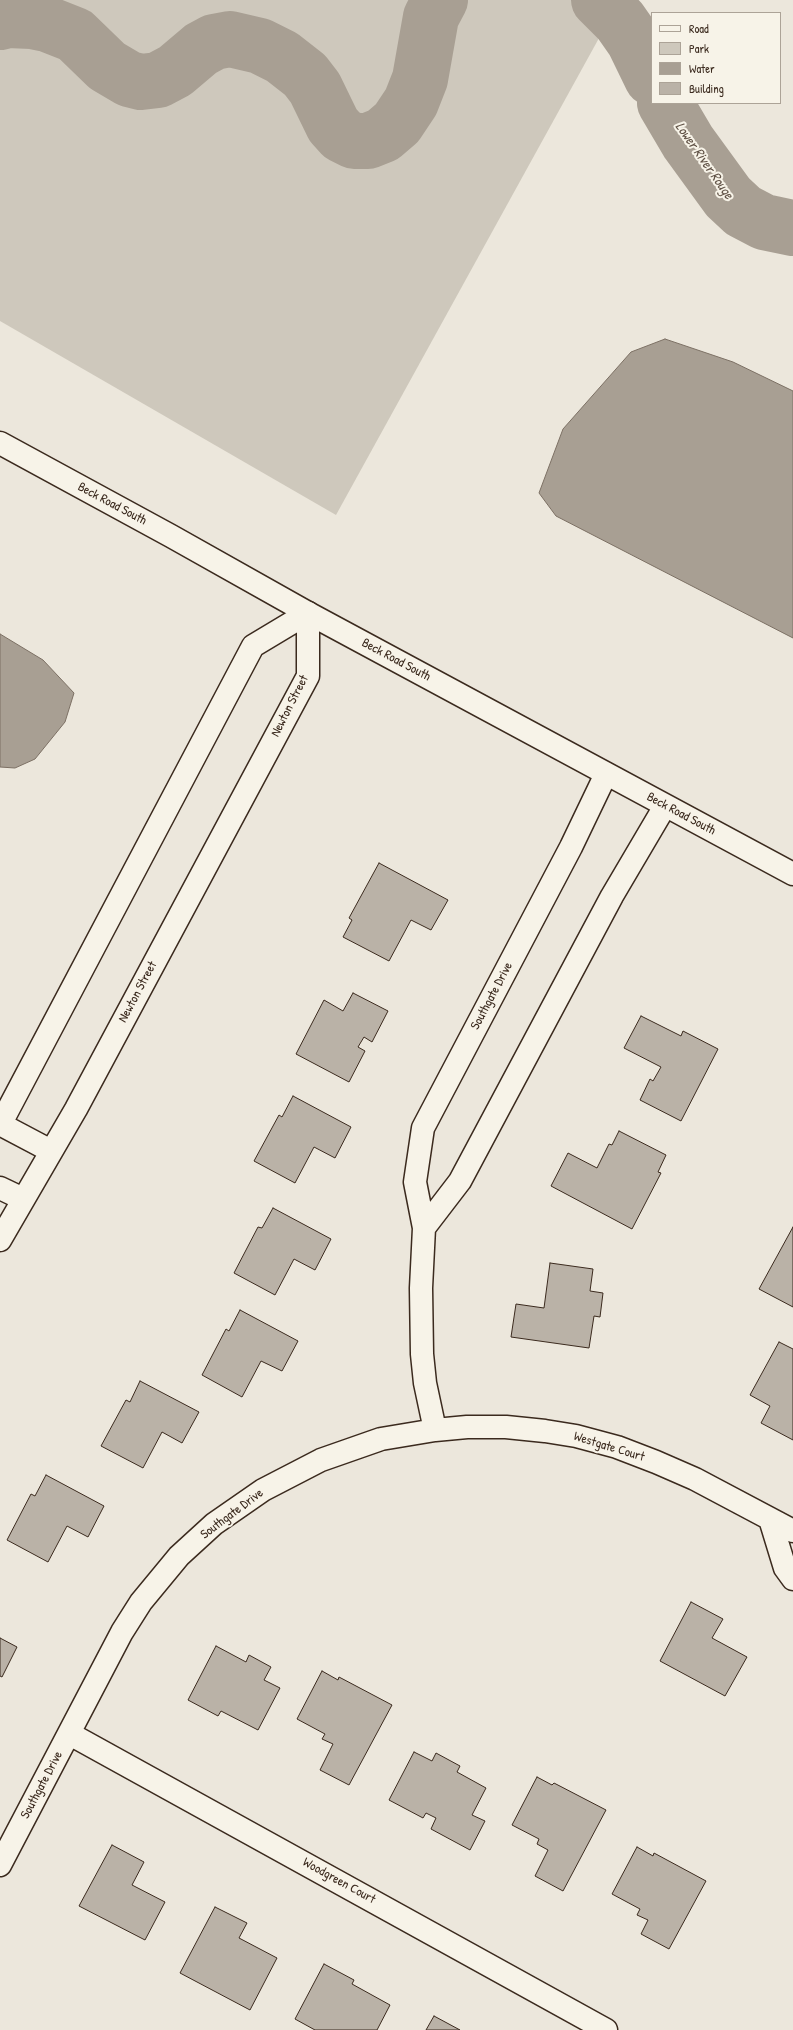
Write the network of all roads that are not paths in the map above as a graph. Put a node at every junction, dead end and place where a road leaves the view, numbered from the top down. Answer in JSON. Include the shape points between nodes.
{"nodes":[{"id":1,"x":0,"y":443,"type":"edge"},
{"id":2,"x":308,"y":613,"type":"junction"},
{"id":3,"x":606,"y":774,"type":"junction"},
{"id":4,"x":665,"y":806,"type":"junction"},
{"id":5,"x":793,"y":874,"type":"edge"},
{"id":6,"x":0,"y":1125,"type":"edge"},
{"id":7,"x":51,"y":1151,"type":"junction"},
{"id":8,"x":0,"y":1188,"type":"edge"},
{"id":9,"x":23,"y":1199,"type":"junction"},
{"id":10,"x":424,"y":1228,"type":"junction"},
{"id":11,"x":0,"y":1240,"type":"edge"},
{"id":12,"x":435,"y":1430,"type":"junction"},
{"id":13,"x":770,"y":1519,"type":"junction"},
{"id":14,"x":793,"y":1531,"type":"edge"},
{"id":15,"x":793,"y":1579,"type":"edge"},
{"id":16,"x":70,"y":1734,"type":"junction"},
{"id":17,"x":0,"y":1865,"type":"edge"},
{"id":18,"x":606,"y":2030,"type":"edge"}],
"edges":[{"from":1,"to":2,"type":"street","name":"Beck Road South"},
{"from":2,"to":3,"type":"street","name":"Beck Road South"},
{"from":2,"to":6,"type":"street","via":[[253,646]]},
{"from":2,"to":7,"type":"street","name":"Newton Street","via":[[308,676]]},
{"from":3,"to":4,"type":"street","name":"Beck Road South"},
{"from":3,"to":10,"type":"street","name":"Southgate Drive","via":[[571,847],[423,1128],[416,1182]]},
{"from":4,"to":5,"type":"street","name":"Beck Road South"},
{"from":4,"to":10,"type":"street","via":[[612,896],[460,1181]]},
{"from":6,"to":7,"type":"street"},
{"from":7,"to":9,"type":"street","name":"Newton Street"},
{"from":8,"to":9,"type":"street"},
{"from":9,"to":11,"type":"street","name":"Newton Street"},
{"from":10,"to":12,"type":"street","name":"Southgate Drive","via":[[421,1288],[422,1354]]},
{"from":12,"to":13,"type":"street","name":"Westgate Court","via":[[506,1427],[576,1436],[617,1447],[656,1462]]},
{"from":12,"to":16,"type":"street","name":"Southgate Drive","via":[[381,1439],[320,1460],[263,1490],[214,1524],[179,1556],[141,1602],[122,1632]]},
{"from":13,"to":14,"type":"street","name":"Westgate Court"},
{"from":13,"to":15,"type":"street","via":[[785,1568]]},
{"from":16,"to":17,"type":"street","name":"Southgate Drive"},
{"from":16,"to":18,"type":"street","name":"Woodgreen Court"}]}
